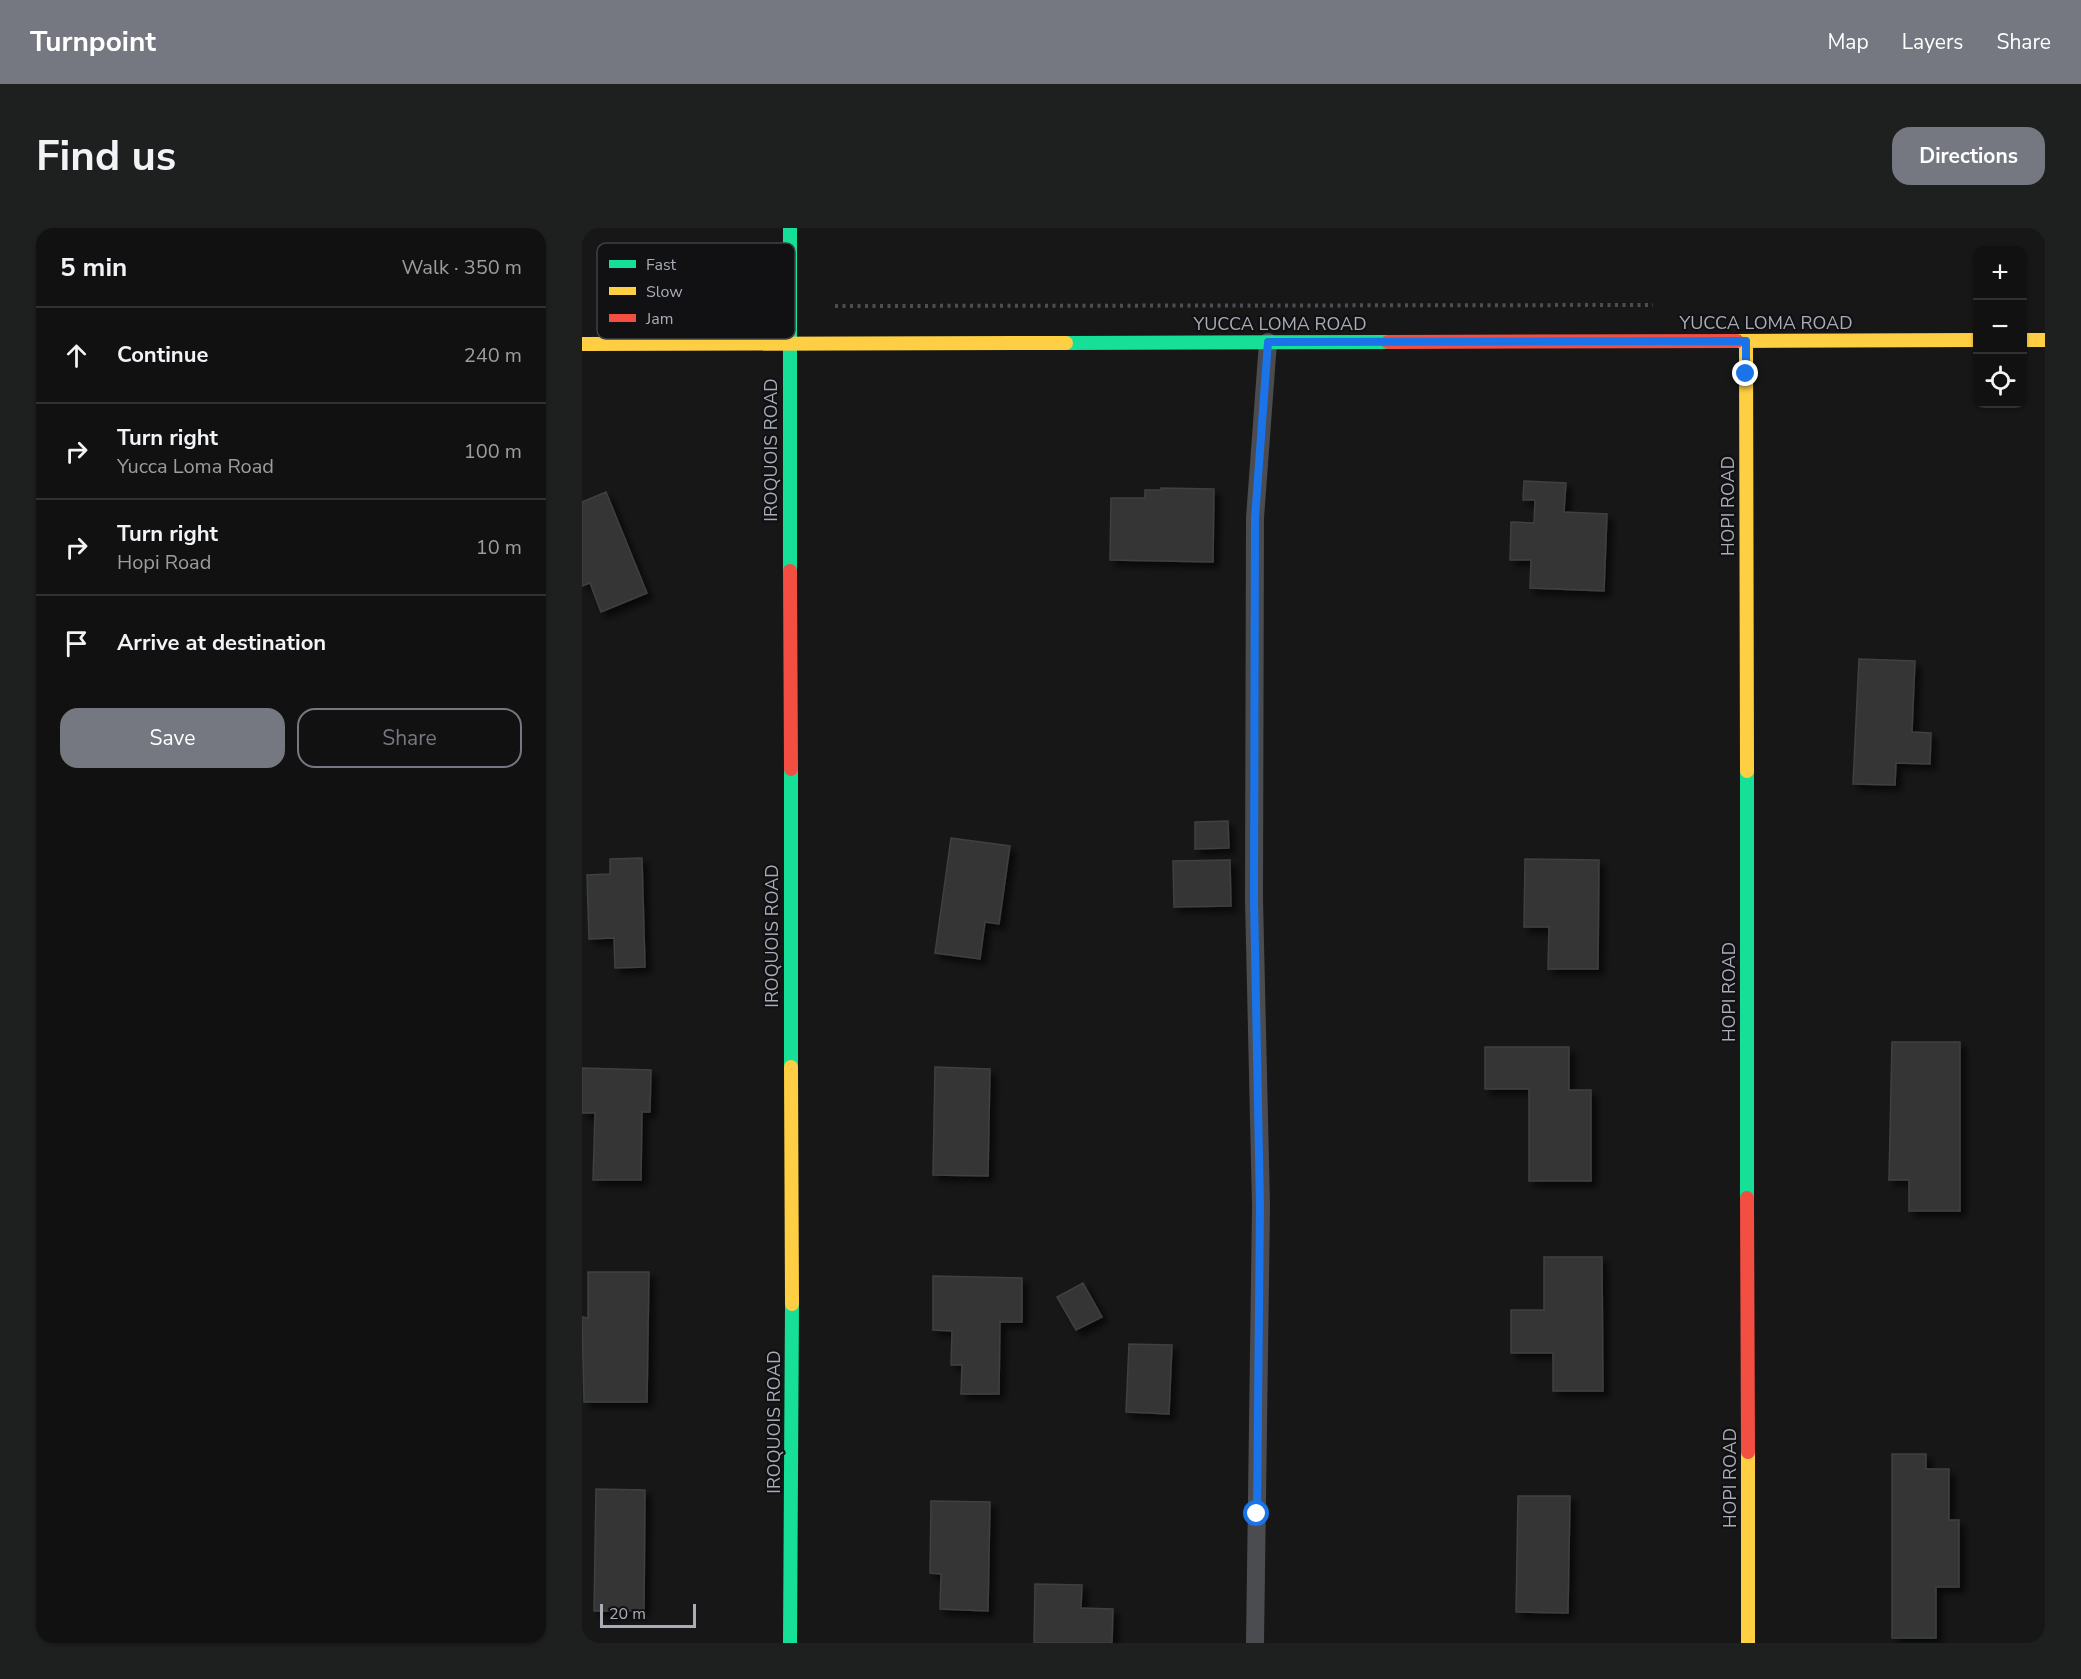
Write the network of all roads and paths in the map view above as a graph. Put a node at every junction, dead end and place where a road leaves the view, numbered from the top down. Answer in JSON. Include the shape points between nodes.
{"nodes":[{"id":1,"x":790,"y":228,"type":"edge"},
{"id":2,"x":790,"y":243,"type":"edge"},
{"id":3,"x":1656,"y":305,"type":"dead end"},
{"id":4,"x":835,"y":306,"type":"dead end"},
{"id":5,"x":789,"y":339,"type":"edge"},
{"id":6,"x":1973,"y":340,"type":"edge"},
{"id":7,"x":2027,"y":340,"type":"edge"},
{"id":8,"x":2045,"y":340,"type":"edge"},
{"id":9,"x":1746,"y":341,"type":"junction"},
{"id":10,"x":1268,"y":342,"type":"junction"},
{"id":11,"x":789,"y":343,"type":"junction"},
{"id":12,"x":582,"y":344,"type":"edge"},
{"id":13,"x":790,"y":1643,"type":"edge"},
{"id":14,"x":1255,"y":1643,"type":"edge"},
{"id":15,"x":1748,"y":1643,"type":"edge"}],
"edges":[{"from":1,"to":2,"type":"street","name":"IROQUOIS ROAD"},
{"from":3,"to":4,"type":"path"},
{"from":5,"to":11,"type":"street","name":"IROQUOIS ROAD"},
{"from":6,"to":9,"type":"street","name":"YUCCA LOMA ROAD"},
{"from":7,"to":8,"type":"street"},
{"from":9,"to":10,"type":"street","name":"YUCCA LOMA ROAD"},
{"from":9,"to":15,"type":"street","name":"HOPI ROAD"},
{"from":10,"to":11,"type":"street","name":"YUCCA LOMA ROAD"},
{"from":10,"to":14,"type":"lane","via":[[1255,518],[1254,899],[1260,1206]]},
{"from":11,"to":12,"type":"street","name":"YUCCA LOMA ROAD"},
{"from":11,"to":13,"type":"street","name":"IROQUOIS ROAD"}]}
